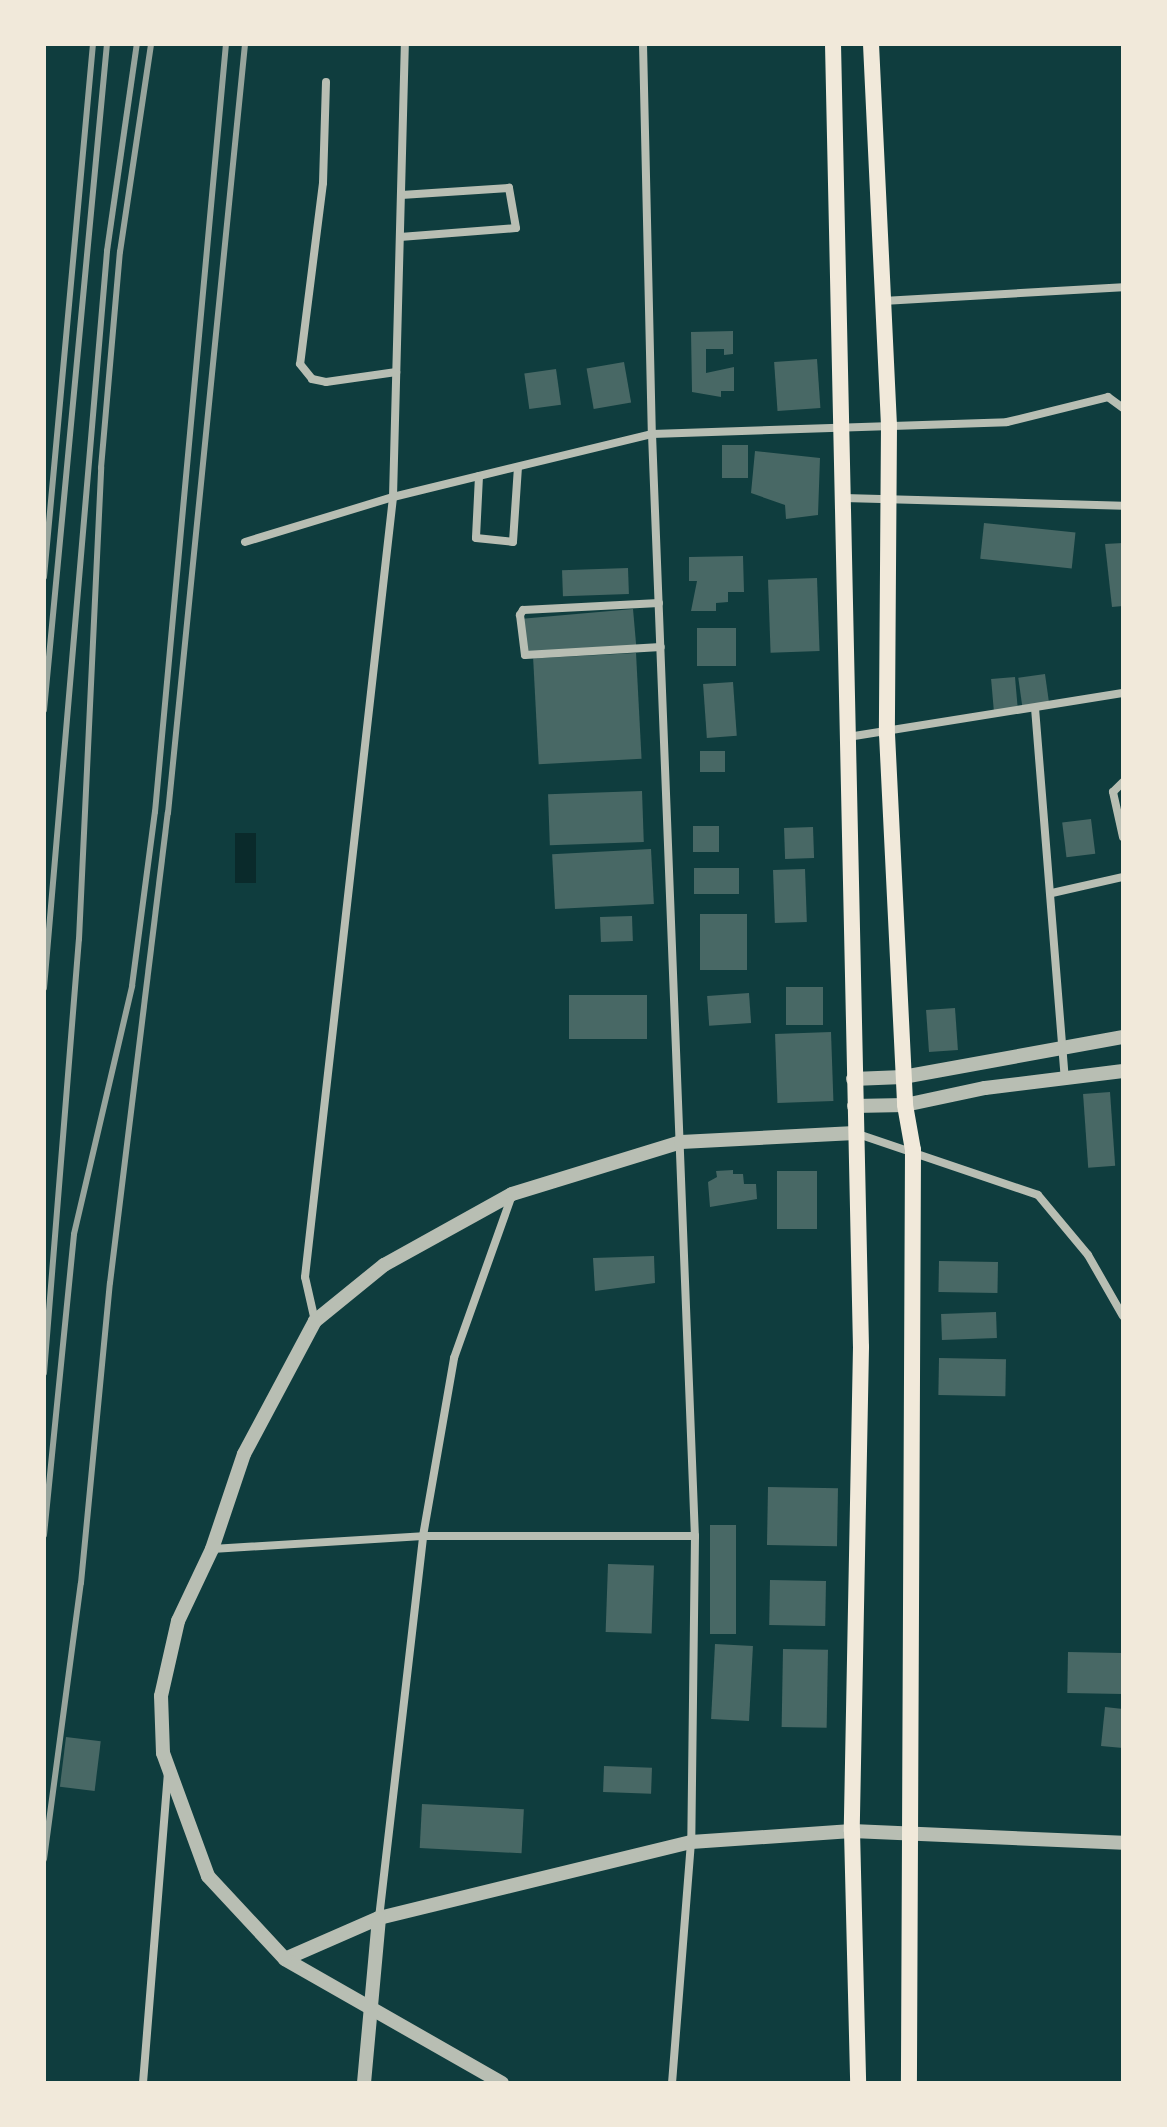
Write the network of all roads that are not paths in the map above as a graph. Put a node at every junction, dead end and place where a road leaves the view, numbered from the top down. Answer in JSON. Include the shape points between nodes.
{"nodes":[{"id":1,"x":405,"y":44,"type":"edge"},
{"id":2,"x":643,"y":44,"type":"edge"},
{"id":3,"x":833,"y":44,"type":"edge"},
{"id":4,"x":871,"y":44,"type":"edge"},
{"id":5,"x":326,"y":82,"type":"dead end"},
{"id":6,"x":401,"y":195,"type":"junction"},
{"id":7,"x":400,"y":237,"type":"junction"},
{"id":8,"x":1123,"y":287,"type":"edge"},
{"id":9,"x":883,"y":301,"type":"junction"},
{"id":10,"x":396,"y":372,"type":"junction"},
{"id":11,"x":1123,"y":408,"type":"edge"},
{"id":12,"x":889,"y":425,"type":"junction"},
{"id":13,"x":844,"y":426,"type":"junction"},
{"id":14,"x":652,"y":434,"type":"junction"},
{"id":15,"x":514,"y":467,"type":"junction"},
{"id":16,"x":479,"y":476,"type":"junction"},
{"id":17,"x":393,"y":497,"type":"junction"},
{"id":18,"x":887,"y":497,"type":"junction"},
{"id":19,"x":844,"y":498,"type":"junction"},
{"id":20,"x":1123,"y":506,"type":"edge"},
{"id":21,"x":245,"y":542,"type":"dead end"},
{"id":22,"x":659,"y":603,"type":"junction"},
{"id":23,"x":661,"y":647,"type":"junction"},
{"id":24,"x":1123,"y":693,"type":"edge"},
{"id":25,"x":1035,"y":708,"type":"junction"},
{"id":26,"x":887,"y":734,"type":"junction"},
{"id":27,"x":848,"y":737,"type":"junction"},
{"id":28,"x":1123,"y":782,"type":"edge"},
{"id":29,"x":1123,"y":837,"type":"edge"},
{"id":30,"x":1123,"y":877,"type":"edge"},
{"id":31,"x":1052,"y":893,"type":"junction"},
{"id":32,"x":1123,"y":1037,"type":"edge"},
{"id":33,"x":1064,"y":1045,"type":"junction"},
{"id":34,"x":1123,"y":1071,"type":"edge"},
{"id":35,"x":903,"y":1077,"type":"junction"},
{"id":36,"x":853,"y":1079,"type":"junction"},
{"id":37,"x":1065,"y":1079,"type":"junction"},
{"id":38,"x":905,"y":1105,"type":"junction"},
{"id":39,"x":854,"y":1106,"type":"junction"},
{"id":40,"x":855,"y":1133,"type":"junction"},
{"id":41,"x":681,"y":1142,"type":"junction"},
{"id":42,"x":913,"y":1150,"type":"junction"},
{"id":43,"x":512,"y":1194,"type":"junction"},
{"id":44,"x":1123,"y":1316,"type":"edge"},
{"id":45,"x":315,"y":1321,"type":"junction"},
{"id":46,"x":423,"y":1536,"type":"junction"},
{"id":47,"x":695,"y":1536,"type":"junction"},
{"id":48,"x":212,"y":1549,"type":"junction"},
{"id":49,"x":168,"y":1767,"type":"junction"},
{"id":50,"x":852,"y":1831,"type":"junction"},
{"id":51,"x":910,"y":1832,"type":"junction"},
{"id":52,"x":691,"y":1842,"type":"junction"},
{"id":53,"x":1123,"y":1843,"type":"edge"},
{"id":54,"x":379,"y":1918,"type":"junction"},
{"id":55,"x":285,"y":1959,"type":"junction"},
{"id":56,"x":372,"y":2010,"type":"junction"},
{"id":57,"x":143,"y":2083,"type":"edge"},
{"id":58,"x":364,"y":2083,"type":"edge"},
{"id":59,"x":502,"y":2083,"type":"edge"},
{"id":60,"x":672,"y":2083,"type":"edge"},
{"id":61,"x":858,"y":2083,"type":"edge"},
{"id":62,"x":909,"y":2083,"type":"edge"}],
"edges":[{"from":1,"to":6,"type":"street"},
{"from":2,"to":14,"type":"street"},
{"from":3,"to":13,"type":"main road"},
{"from":4,"to":9,"type":"main road"},
{"from":5,"to":10,"type":"street","via":[[323,183],[300,364],[312,379],[326,382]]},
{"from":6,"to":7,"type":"street"},
{"from":6,"to":7,"type":"street","via":[[509,188],[516,228]]},
{"from":7,"to":10,"type":"street"},
{"from":8,"to":9,"type":"street"},
{"from":9,"to":12,"type":"main road"},
{"from":10,"to":17,"type":"street"},
{"from":11,"to":12,"type":"street","via":[[1108,397],[1007,422]]},
{"from":12,"to":13,"type":"street"},
{"from":12,"to":18,"type":"main road"},
{"from":13,"to":14,"type":"street"},
{"from":13,"to":19,"type":"main road"},
{"from":14,"to":15,"type":"street"},
{"from":14,"to":22,"type":"street"},
{"from":15,"to":16,"type":"street"},
{"from":15,"to":16,"type":"street","via":[[515,540],[478,540]]},
{"from":16,"to":17,"type":"street"},
{"from":17,"to":21,"type":"street"},
{"from":17,"to":45,"type":"street","via":[[305,1277]]},
{"from":18,"to":19,"type":"street"},
{"from":18,"to":20,"type":"street"},
{"from":18,"to":26,"type":"main road"},
{"from":19,"to":27,"type":"main road"},
{"from":22,"to":23,"type":"street"},
{"from":22,"to":23,"type":"street","via":[[523,610],[520,615],[525,655]]},
{"from":23,"to":41,"type":"street"},
{"from":24,"to":25,"type":"street"},
{"from":25,"to":26,"type":"street"},
{"from":25,"to":31,"type":"street"},
{"from":26,"to":27,"type":"street"},
{"from":26,"to":35,"type":"main road"},
{"from":27,"to":36,"type":"main road"},
{"from":28,"to":29,"type":"street","via":[[1113,792]]},
{"from":30,"to":31,"type":"street"},
{"from":31,"to":33,"type":"street"},
{"from":32,"to":33,"type":"street"},
{"from":33,"to":35,"type":"street"},
{"from":33,"to":37,"type":"street"},
{"from":34,"to":37,"type":"street"},
{"from":35,"to":36,"type":"street"},
{"from":35,"to":38,"type":"main road"},
{"from":36,"to":39,"type":"main road"},
{"from":37,"to":38,"type":"street"},
{"from":38,"to":39,"type":"street"},
{"from":38,"to":42,"type":"main road"},
{"from":39,"to":40,"type":"main road"},
{"from":40,"to":41,"type":"street"},
{"from":40,"to":42,"type":"street"},
{"from":40,"to":50,"type":"main road","via":[[861,1347]]},
{"from":41,"to":43,"type":"street"},
{"from":41,"to":47,"type":"street"},
{"from":42,"to":44,"type":"street","via":[[1038,1195],[1088,1255]]},
{"from":42,"to":51,"type":"main road"},
{"from":43,"to":45,"type":"street","via":[[384,1265]]},
{"from":43,"to":46,"type":"street","via":[[454,1358]]},
{"from":45,"to":48,"type":"street","via":[[244,1454]]},
{"from":46,"to":47,"type":"street"},
{"from":46,"to":48,"type":"street"},
{"from":46,"to":54,"type":"street"},
{"from":47,"to":52,"type":"street"},
{"from":48,"to":49,"type":"street","via":[[178,1621],[161,1696]]},
{"from":49,"to":55,"type":"street","via":[[208,1876]]},
{"from":49,"to":57,"type":"street"},
{"from":50,"to":51,"type":"street"},
{"from":50,"to":52,"type":"street"},
{"from":50,"to":61,"type":"main road"},
{"from":51,"to":53,"type":"street"},
{"from":51,"to":62,"type":"main road"},
{"from":52,"to":54,"type":"street"},
{"from":52,"to":60,"type":"street"},
{"from":54,"to":55,"type":"street"},
{"from":54,"to":56,"type":"street"},
{"from":55,"to":56,"type":"street"},
{"from":56,"to":58,"type":"street"},
{"from":56,"to":59,"type":"street"}]}
